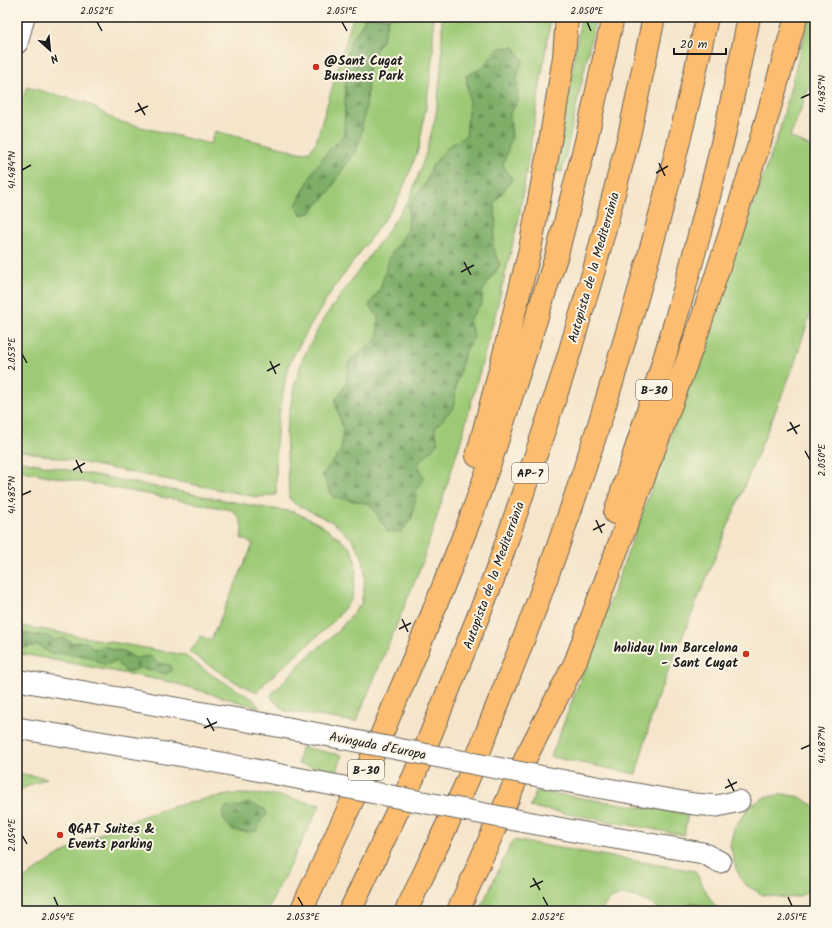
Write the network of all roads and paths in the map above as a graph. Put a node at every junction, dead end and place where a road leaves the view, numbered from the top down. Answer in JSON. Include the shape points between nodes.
{"nodes":[{"id":1,"x":24,"y":17,"type":"edge"},
{"id":2,"x":567,"y":17,"type":"edge"},
{"id":3,"x":613,"y":17,"type":"edge"},
{"id":4,"x":654,"y":17,"type":"edge"},
{"id":5,"x":707,"y":17,"type":"edge"},
{"id":6,"x":749,"y":17,"type":"edge"},
{"id":7,"x":796,"y":17,"type":"edge"},
{"id":8,"x":17,"y":43,"type":"edge"},
{"id":9,"x":427,"y":627,"type":"junction"},
{"id":10,"x":17,"y":680,"type":"edge"},
{"id":11,"x":17,"y":728,"type":"edge"},
{"id":12,"x":528,"y":753,"type":"junction"},
{"id":13,"x":738,"y":801,"type":"dead end"},
{"id":14,"x":720,"y":862,"type":"dead end"},
{"id":15,"x":301,"y":911,"type":"edge"},
{"id":16,"x":350,"y":911,"type":"edge"},
{"id":17,"x":406,"y":911,"type":"edge"},
{"id":18,"x":458,"y":911,"type":"edge"}],
"edges":[{"from":1,"to":8,"type":"street"},
{"from":2,"to":9,"type":"highway","via":[[564,56],[551,136],[524,276],[482,439]]},
{"from":3,"to":9,"type":"highway","number":"B-30","via":[[586,141],[557,254],[487,472]]},
{"from":4,"to":16,"type":"highway","name":"Autopista de la Mediterrània","number":"AP-7","via":[[629,136],[594,270],[563,374],[498,567],[414,776]]},
{"from":5,"to":17,"type":"highway","via":[[658,228],[584,471],[511,674],[465,785]]},
{"from":6,"to":12,"type":"highway","number":"B-30","via":[[719,154],[673,328],[613,520]]},
{"from":7,"to":12,"type":"highway","via":[[760,142],[696,337],[575,663]]},
{"from":9,"to":15,"type":"highway","number":"B-30","via":[[367,769]]},
{"from":10,"to":13,"type":"street","name":"Avinguda d'Europa","bridge":true,"via":[[694,804],[717,806]]},
{"from":11,"to":14,"type":"street","bridge":true,"via":[[201,759],[579,832],[703,853]]},
{"from":12,"to":18,"type":"highway","number":"B-30"}]}
